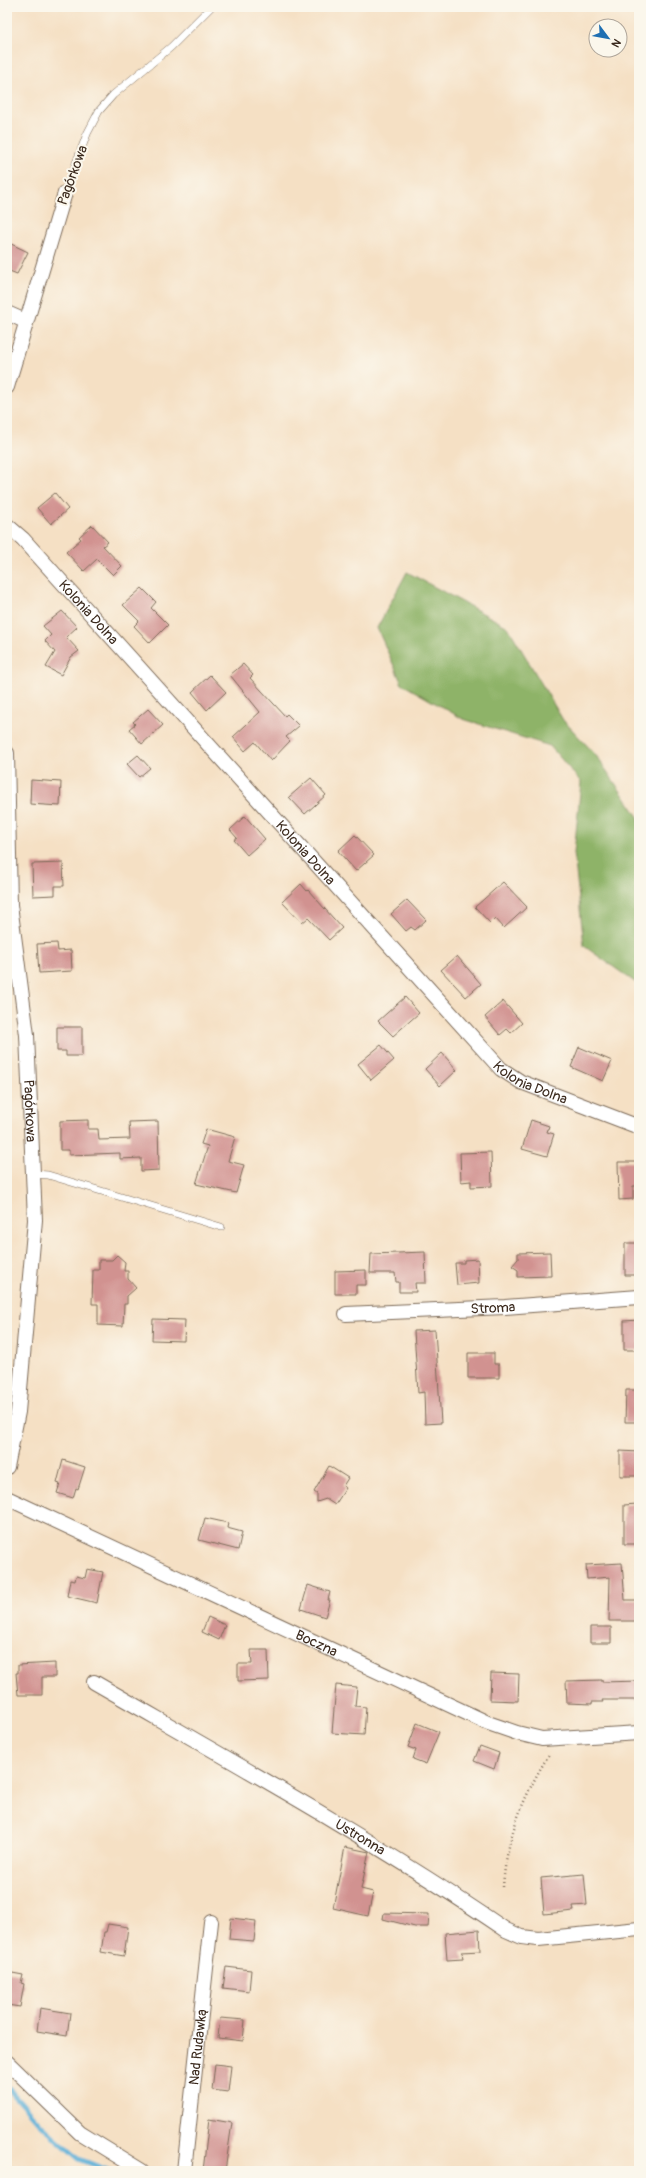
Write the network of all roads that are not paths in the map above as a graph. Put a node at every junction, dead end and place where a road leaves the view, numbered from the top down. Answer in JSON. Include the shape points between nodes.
{"nodes":[{"id":1,"x":211,"y":7,"type":"edge"},
{"id":2,"x":65,"y":193,"type":"joint"},
{"id":3,"x":7,"y":313,"type":"edge"},
{"id":4,"x":25,"y":321,"type":"junction"},
{"id":5,"x":7,"y":387,"type":"edge"},
{"id":6,"x":7,"y":526,"type":"edge"},
{"id":7,"x":7,"y":753,"type":"edge"},
{"id":8,"x":639,"y":1127,"type":"edge"},
{"id":9,"x":34,"y":1174,"type":"junction"},
{"id":10,"x":221,"y":1227,"type":"dead end"},
{"id":11,"x":639,"y":1297,"type":"edge"},
{"id":12,"x":346,"y":1314,"type":"dead end"},
{"id":13,"x":7,"y":1467,"type":"edge"},
{"id":14,"x":7,"y":1498,"type":"edge"},
{"id":15,"x":94,"y":1682,"type":"dead end"},
{"id":16,"x":639,"y":1733,"type":"edge"},
{"id":17,"x":211,"y":1922,"type":"dead end"},
{"id":18,"x":639,"y":1929,"type":"edge"},
{"id":19,"x":7,"y":2062,"type":"edge"},
{"id":20,"x":142,"y":2171,"type":"edge"},
{"id":21,"x":184,"y":2171,"type":"edge"}],
"edges":[{"from":1,"to":2,"type":"lane","name":"Pagórkowa","via":[[171,47],[113,95],[99,111],[87,134]]},
{"from":2,"to":4,"type":"street","name":"Pagórkowa"},
{"from":3,"to":4,"type":"street"},
{"from":4,"to":5,"type":"street","name":"Pagórkowa"},
{"from":6,"to":8,"type":"street","name":"Kolonia Dolna","via":[[23,539],[500,1069],[521,1082]]},
{"from":7,"to":9,"type":"street","name":"Pagórkowa","via":[[10,905],[27,1035]]},
{"from":9,"to":10,"type":"lane","via":[[48,1175]]},
{"from":9,"to":13,"type":"street","name":"Pagórkowa","via":[[35,1220],[18,1412]]},
{"from":11,"to":12,"type":"street","name":"Stroma","via":[[505,1307]]},
{"from":14,"to":16,"type":"street","name":"Boczna","via":[[488,1723],[542,1739]]},
{"from":15,"to":18,"type":"street","name":"Ustronna","via":[[380,1849],[506,1930],[522,1937],[538,1939]]},
{"from":17,"to":21,"type":"street","name":"Nad Rudawką"},
{"from":19,"to":20,"type":"street","via":[[80,2133]]}]}
